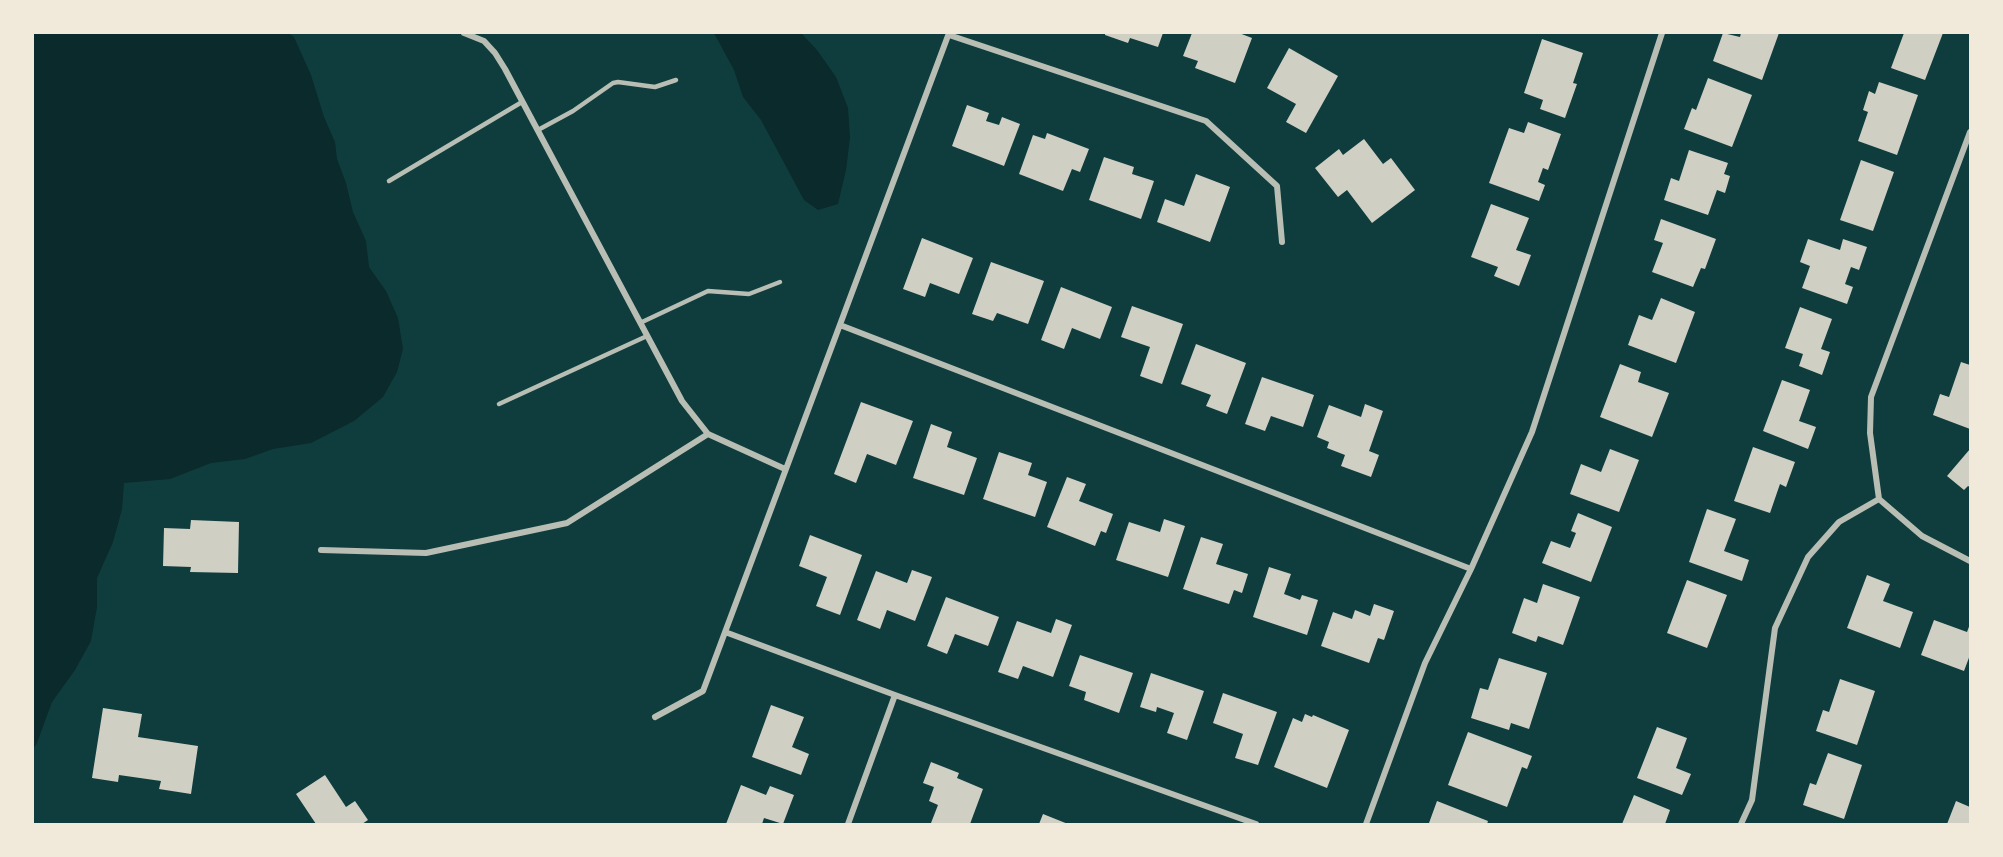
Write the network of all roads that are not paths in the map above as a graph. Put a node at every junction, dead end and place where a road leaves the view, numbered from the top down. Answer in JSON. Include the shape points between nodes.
{"nodes":[{"id":1,"x":464,"y":33,"type":"edge"},
{"id":2,"x":1662,"y":33,"type":"edge"},
{"id":3,"x":949,"y":34,"type":"edge"},
{"id":4,"x":676,"y":80,"type":"dead end"},
{"id":5,"x":522,"y":102,"type":"junction"},
{"id":6,"x":538,"y":130,"type":"junction"},
{"id":7,"x":1970,"y":132,"type":"edge"},
{"id":8,"x":389,"y":181,"type":"dead end"},
{"id":9,"x":1282,"y":242,"type":"dead end"},
{"id":10,"x":780,"y":282,"type":"dead end"},
{"id":11,"x":640,"y":323,"type":"junction"},
{"id":12,"x":840,"y":325,"type":"junction"},
{"id":13,"x":647,"y":336,"type":"junction"},
{"id":14,"x":499,"y":404,"type":"dead end"},
{"id":15,"x":708,"y":434,"type":"junction"},
{"id":16,"x":785,"y":468,"type":"junction"},
{"id":17,"x":1879,"y":499,"type":"junction"},
{"id":18,"x":321,"y":550,"type":"dead end"},
{"id":19,"x":1970,"y":561,"type":"edge"},
{"id":20,"x":1471,"y":569,"type":"junction"},
{"id":21,"x":725,"y":632,"type":"junction"},
{"id":22,"x":895,"y":695,"type":"junction"},
{"id":23,"x":656,"y":717,"type":"dead end"},
{"id":24,"x":849,"y":824,"type":"edge"},
{"id":25,"x":1256,"y":824,"type":"edge"},
{"id":26,"x":1366,"y":824,"type":"edge"},
{"id":27,"x":1741,"y":824,"type":"edge"}],
"edges":[{"from":1,"to":5,"type":"street","via":[[484,41],[495,53]]},
{"from":2,"to":20,"type":"street","via":[[1532,432]]},
{"from":3,"to":9,"type":"street","via":[[1206,121],[1276,186]]},
{"from":3,"to":12,"type":"street"},
{"from":4,"to":6,"type":"lane","via":[[655,87],[613,83]]},
{"from":5,"to":6,"type":"street"},
{"from":5,"to":8,"type":"lane"},
{"from":6,"to":11,"type":"street"},
{"from":7,"to":17,"type":"street","via":[[1871,397],[1870,433]]},
{"from":10,"to":11,"type":"lane","via":[[749,294],[708,291]]},
{"from":11,"to":13,"type":"street"},
{"from":12,"to":16,"type":"street"},
{"from":12,"to":20,"type":"street"},
{"from":13,"to":14,"type":"lane"},
{"from":13,"to":15,"type":"street","via":[[682,401]]},
{"from":15,"to":16,"type":"street"},
{"from":15,"to":18,"type":"street","via":[[567,523],[426,553]]},
{"from":16,"to":21,"type":"street"},
{"from":17,"to":19,"type":"street","via":[[1922,536]]},
{"from":17,"to":27,"type":"street","via":[[1839,522],[1808,557],[1774,628],[1752,800]]},
{"from":20,"to":26,"type":"street","via":[[1425,663]]},
{"from":21,"to":22,"type":"street"},
{"from":21,"to":23,"type":"street","via":[[703,691]]},
{"from":22,"to":24,"type":"street"},
{"from":22,"to":25,"type":"street"}]}
